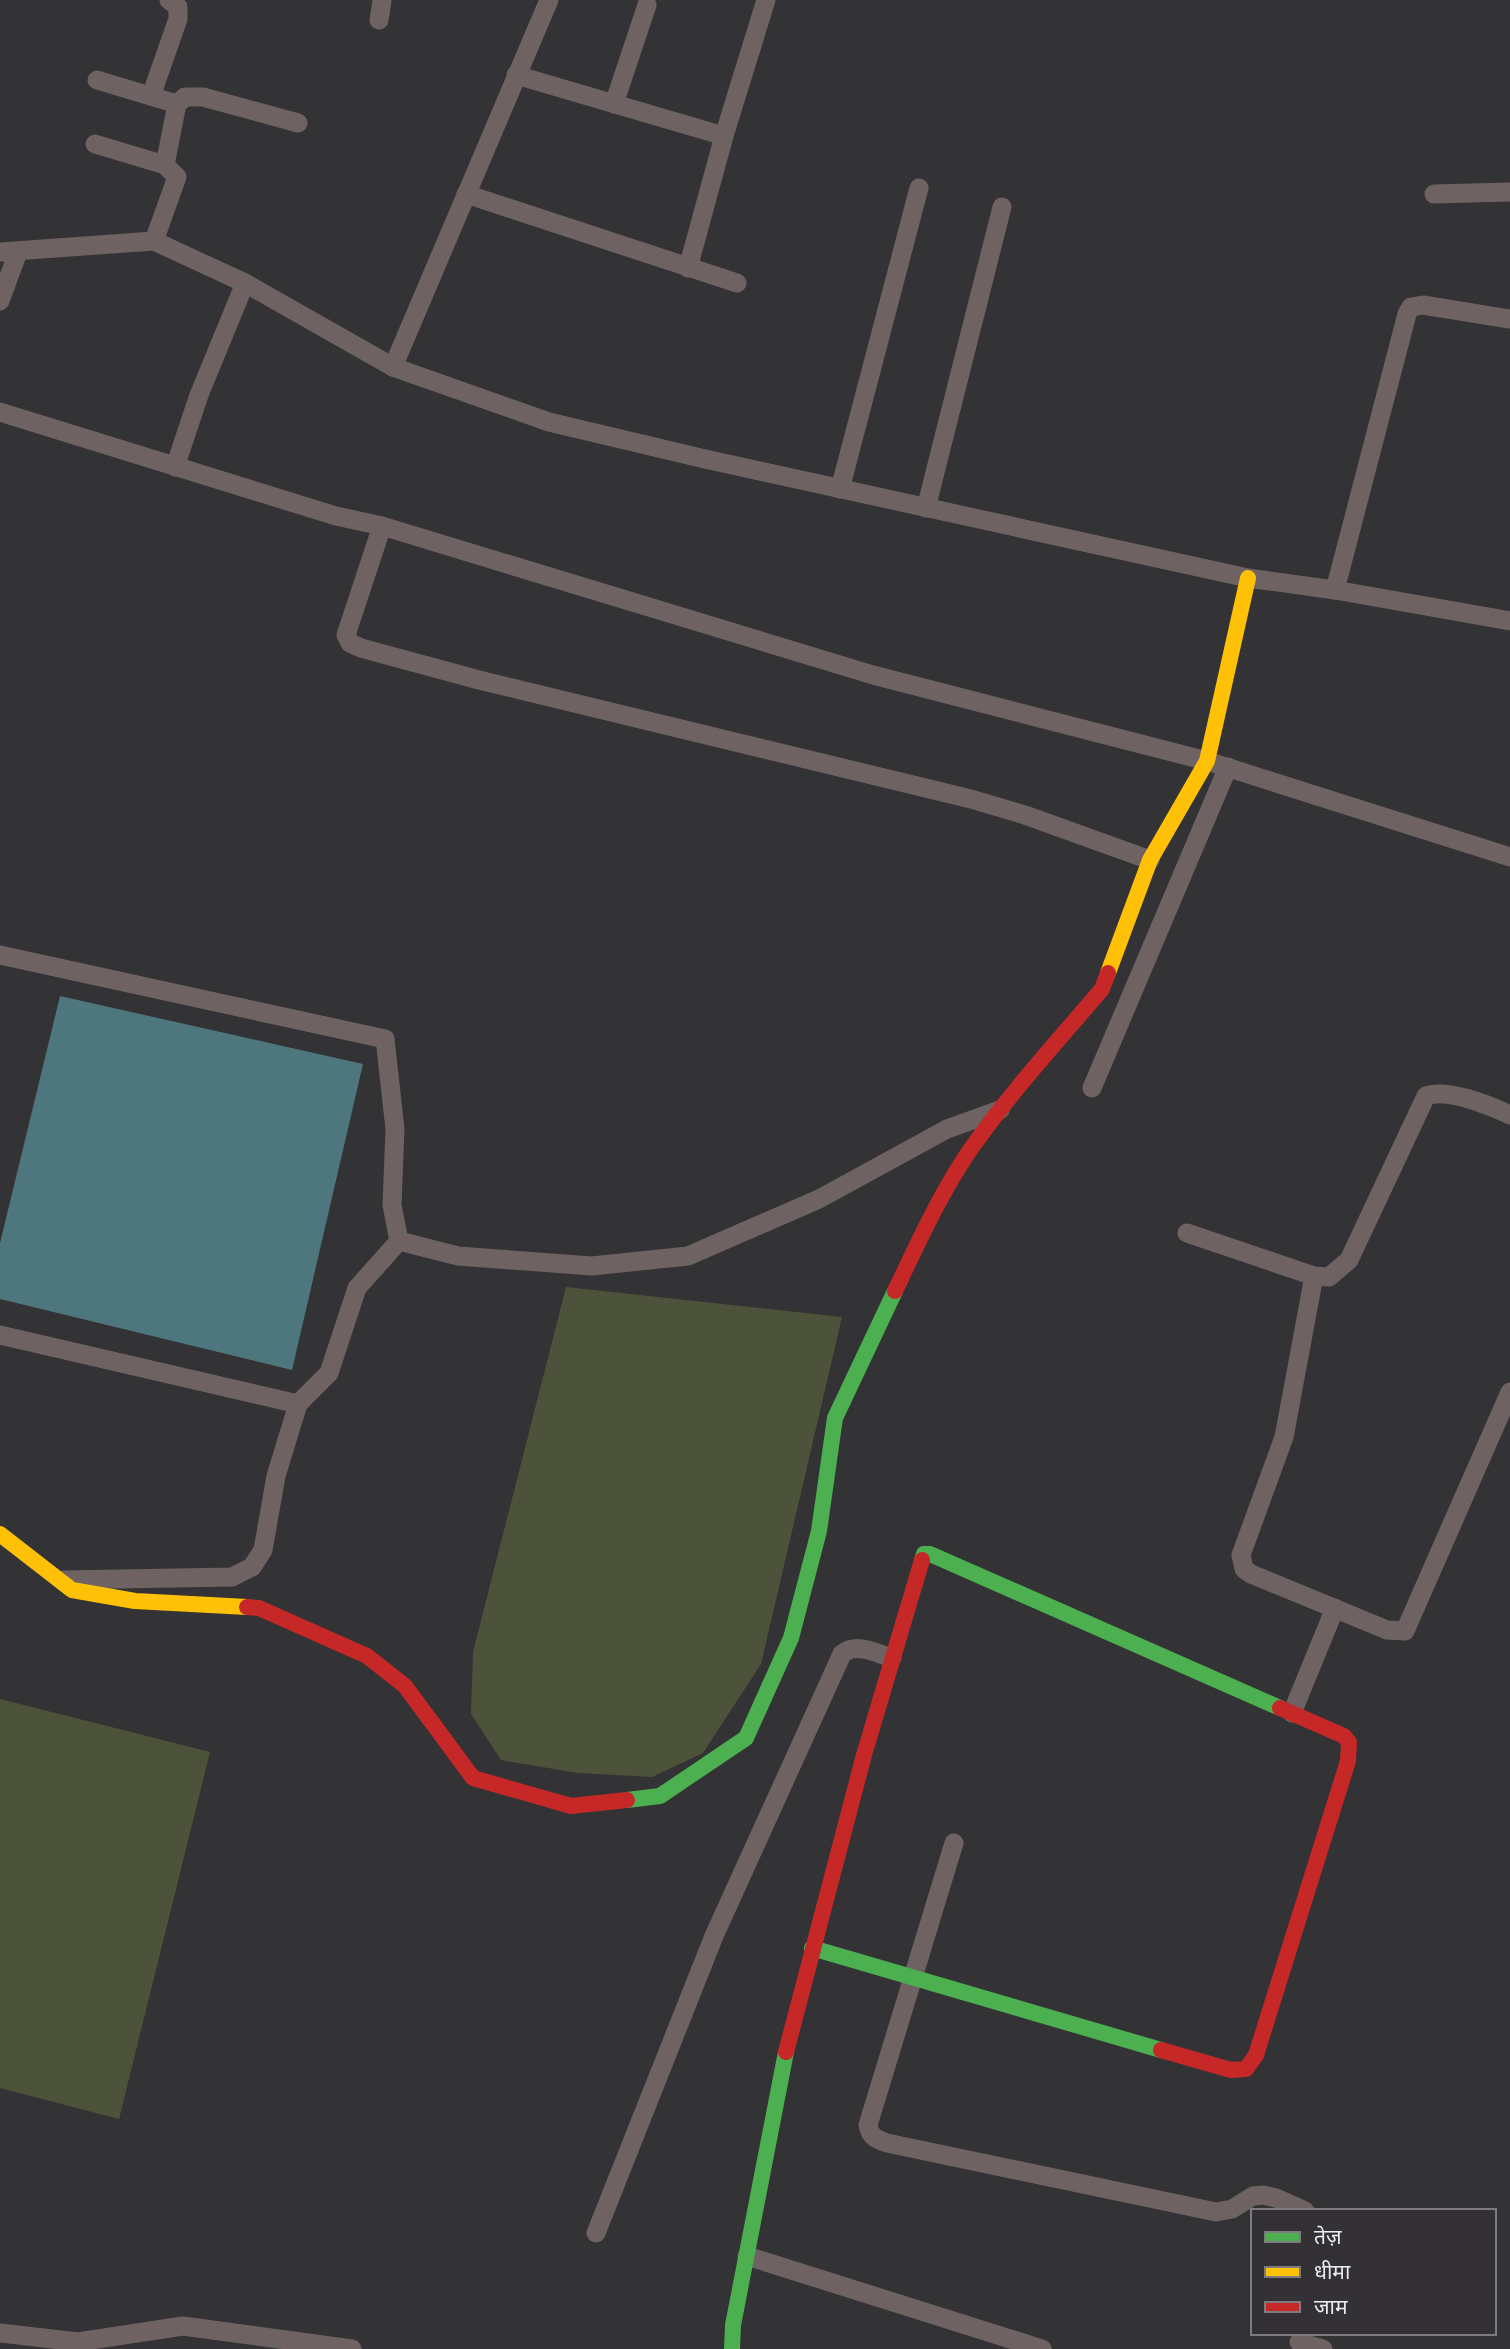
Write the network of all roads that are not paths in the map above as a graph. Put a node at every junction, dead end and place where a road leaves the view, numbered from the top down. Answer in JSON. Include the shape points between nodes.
{"nodes":[{"id":1,"x":169,"y":0,"type":"edge"},
{"id":2,"x":383,"y":0,"type":"edge"},
{"id":3,"x":549,"y":0,"type":"edge"},
{"id":4,"x":766,"y":0,"type":"edge"},
{"id":5,"x":647,"y":5,"type":"dead end"},
{"id":6,"x":379,"y":20,"type":"dead end"},
{"id":7,"x":516,"y":75,"type":"junction"},
{"id":8,"x":97,"y":80,"type":"dead end"},
{"id":9,"x":151,"y":96,"type":"junction"},
{"id":10,"x":177,"y":104,"type":"junction"},
{"id":11,"x":614,"y":104,"type":"junction"},
{"id":12,"x":298,"y":123,"type":"dead end"},
{"id":13,"x":724,"y":136,"type":"junction"},
{"id":14,"x":95,"y":144,"type":"dead end"},
{"id":15,"x":165,"y":165,"type":"junction"},
{"id":16,"x":919,"y":188,"type":"dead end"},
{"id":17,"x":1510,"y":192,"type":"edge"},
{"id":18,"x":466,"y":194,"type":"junction"},
{"id":19,"x":1434,"y":194,"type":"dead end"},
{"id":20,"x":1002,"y":207,"type":"dead end"},
{"id":21,"x":154,"y":241,"type":"junction"},
{"id":22,"x":9,"y":252,"type":"edge"},
{"id":23,"x":688,"y":268,"type":"junction"},
{"id":24,"x":245,"y":283,"type":"junction"},
{"id":25,"x":737,"y":283,"type":"dead end"},
{"id":26,"x":0,"y":301,"type":"edge"},
{"id":27,"x":1510,"y":319,"type":"edge"},
{"id":28,"x":393,"y":367,"type":"junction"},
{"id":29,"x":0,"y":412,"type":"edge"},
{"id":30,"x":175,"y":467,"type":"junction"},
{"id":31,"x":840,"y":489,"type":"junction"},
{"id":32,"x":926,"y":508,"type":"junction"},
{"id":33,"x":382,"y":526,"type":"junction"},
{"id":34,"x":1248,"y":578,"type":"junction"},
{"id":35,"x":1335,"y":590,"type":"junction"},
{"id":36,"x":1510,"y":621,"type":"edge"},
{"id":37,"x":1208,"y":761,"type":"junction"},
{"id":38,"x":1228,"y":767,"type":"junction"},
{"id":39,"x":1510,"y":857,"type":"edge"},
{"id":40,"x":1150,"y":860,"type":"junction"},
{"id":41,"x":0,"y":955,"type":"edge"},
{"id":42,"x":1092,"y":1088,"type":"dead end"},
{"id":43,"x":1000,"y":1110,"type":"junction"},
{"id":44,"x":1510,"y":1115,"type":"edge"},
{"id":45,"x":1187,"y":1233,"type":"dead end"},
{"id":46,"x":399,"y":1241,"type":"junction"},
{"id":47,"x":1314,"y":1276,"type":"junction"},
{"id":48,"x":0,"y":1335,"type":"edge"},
{"id":49,"x":1510,"y":1392,"type":"edge"},
{"id":50,"x":298,"y":1404,"type":"junction"},
{"id":51,"x":0,"y":1534,"type":"edge"},
{"id":52,"x":60,"y":1580,"type":"junction"},
{"id":53,"x":1335,"y":1608,"type":"junction"},
{"id":54,"x":892,"y":1658,"type":"junction"},
{"id":55,"x":1292,"y":1713,"type":"junction"},
{"id":56,"x":954,"y":1843,"type":"dead end"},
{"id":57,"x":812,"y":1948,"type":"junction"},
{"id":58,"x":914,"y":1977,"type":"junction"},
{"id":59,"x":1301,"y":2209,"type":"edge"},
{"id":60,"x":596,"y":2233,"type":"dead end"},
{"id":61,"x":747,"y":2256,"type":"junction"},
{"id":62,"x":0,"y":2333,"type":"edge"},
{"id":63,"x":1299,"y":2342,"type":"dead end"},
{"id":64,"x":78,"y":2346,"type":"edge"},
{"id":65,"x":1030,"y":2347,"type":"edge"},
{"id":66,"x":352,"y":2349,"type":"edge"},
{"id":67,"x":732,"y":2349,"type":"edge"},
{"id":68,"x":1323,"y":2349,"type":"edge"}],
"edges":[{"from":1,"to":9,"type":"street","via":[[178,7],[178,19]]},
{"from":2,"to":6,"type":"street"},
{"from":3,"to":7,"type":"street"},
{"from":4,"to":13,"type":"street"},
{"from":5,"to":11,"type":"street"},
{"from":7,"to":11,"type":"street"},
{"from":7,"to":18,"type":"street"},
{"from":8,"to":9,"type":"street"},
{"from":9,"to":10,"type":"street"},
{"from":10,"to":12,"type":"street","via":[[185,97],[203,97]]},
{"from":10,"to":15,"type":"street"},
{"from":11,"to":13,"type":"street"},
{"from":13,"to":23,"type":"street"},
{"from":14,"to":15,"type":"street"},
{"from":15,"to":21,"type":"street","via":[[177,177]]},
{"from":16,"to":31,"type":"street"},
{"from":17,"to":19,"type":"street"},
{"from":18,"to":23,"type":"street"},
{"from":18,"to":28,"type":"street"},
{"from":20,"to":32,"type":"street"},
{"from":21,"to":22,"type":"street"},
{"from":21,"to":24,"type":"street"},
{"from":22,"to":26,"type":"street"},
{"from":23,"to":25,"type":"street"},
{"from":24,"to":28,"type":"street"},
{"from":24,"to":30,"type":"street"},
{"from":27,"to":35,"type":"street","via":[[1411,307]]},
{"from":28,"to":31,"type":"street","via":[[550,422]]},
{"from":29,"to":30,"type":"street"},
{"from":30,"to":33,"type":"street"},
{"from":31,"to":32,"type":"street"},
{"from":32,"to":34,"type":"street"},
{"from":33,"to":37,"type":"street","via":[[873,675]]},
{"from":33,"to":40,"type":"street","via":[[346,635],[361,648],[971,799]]},
{"from":34,"to":35,"type":"street"},
{"from":34,"to":37,"type":"street"},
{"from":35,"to":36,"type":"street"},
{"from":37,"to":38,"type":"street"},
{"from":37,"to":40,"type":"street"},
{"from":38,"to":39,"type":"street"},
{"from":38,"to":42,"type":"street"},
{"from":40,"to":43,"type":"street","via":[[1102,989]]},
{"from":41,"to":46,"type":"street","via":[[385,1039],[395,1129],[392,1205]]},
{"from":43,"to":46,"type":"street","via":[[947,1129],[819,1199],[688,1256],[592,1266],[458,1256]]},
{"from":43,"to":52,"type":"street","via":[[931,1214],[835,1418],[819,1531],[791,1638],[746,1738],[660,1796],[570,1806],[474,1778],[405,1686],[367,1656],[258,1608],[135,1601],[72,1590]]},
{"from":44,"to":47,"type":"street","via":[[1475,1101],[1435,1093],[1426,1096],[1349,1260],[1329,1277]]},
{"from":45,"to":47,"type":"street"},
{"from":46,"to":50,"type":"street","via":[[357,1288],[329,1373]]},
{"from":47,"to":53,"type":"street","via":[[1284,1437],[1241,1555],[1244,1569],[1251,1574]]},
{"from":48,"to":50,"type":"street"},
{"from":49,"to":53,"type":"street","via":[[1405,1631],[1387,1630]]},
{"from":50,"to":52,"type":"street","via":[[276,1476],[263,1550],[252,1567],[232,1577]]},
{"from":51,"to":52,"type":"street"},
{"from":53,"to":55,"type":"street"},
{"from":54,"to":55,"type":"street","via":[[920,1560],[930,1553]]},
{"from":54,"to":57,"type":"street"},
{"from":54,"to":60,"type":"street","via":[[861,1648],[849,1648],[842,1654],[714,1936]]},
{"from":55,"to":58,"type":"street","via":[[1344,1736],[1350,1752],[1256,2054],[1246,2070],[1231,2070]]},
{"from":56,"to":58,"type":"street"},
{"from":57,"to":58,"type":"street"},
{"from":57,"to":61,"type":"street","via":[[780,2078]]},
{"from":58,"to":59,"type":"street","via":[[868,2125],[875,2139],[1216,2212],[1263,2195]]},
{"from":61,"to":65,"type":"street"},
{"from":61,"to":67,"type":"street"},
{"from":62,"to":64,"type":"street"},
{"from":63,"to":68,"type":"street"},
{"from":64,"to":66,"type":"street","via":[[183,2326]]}]}
